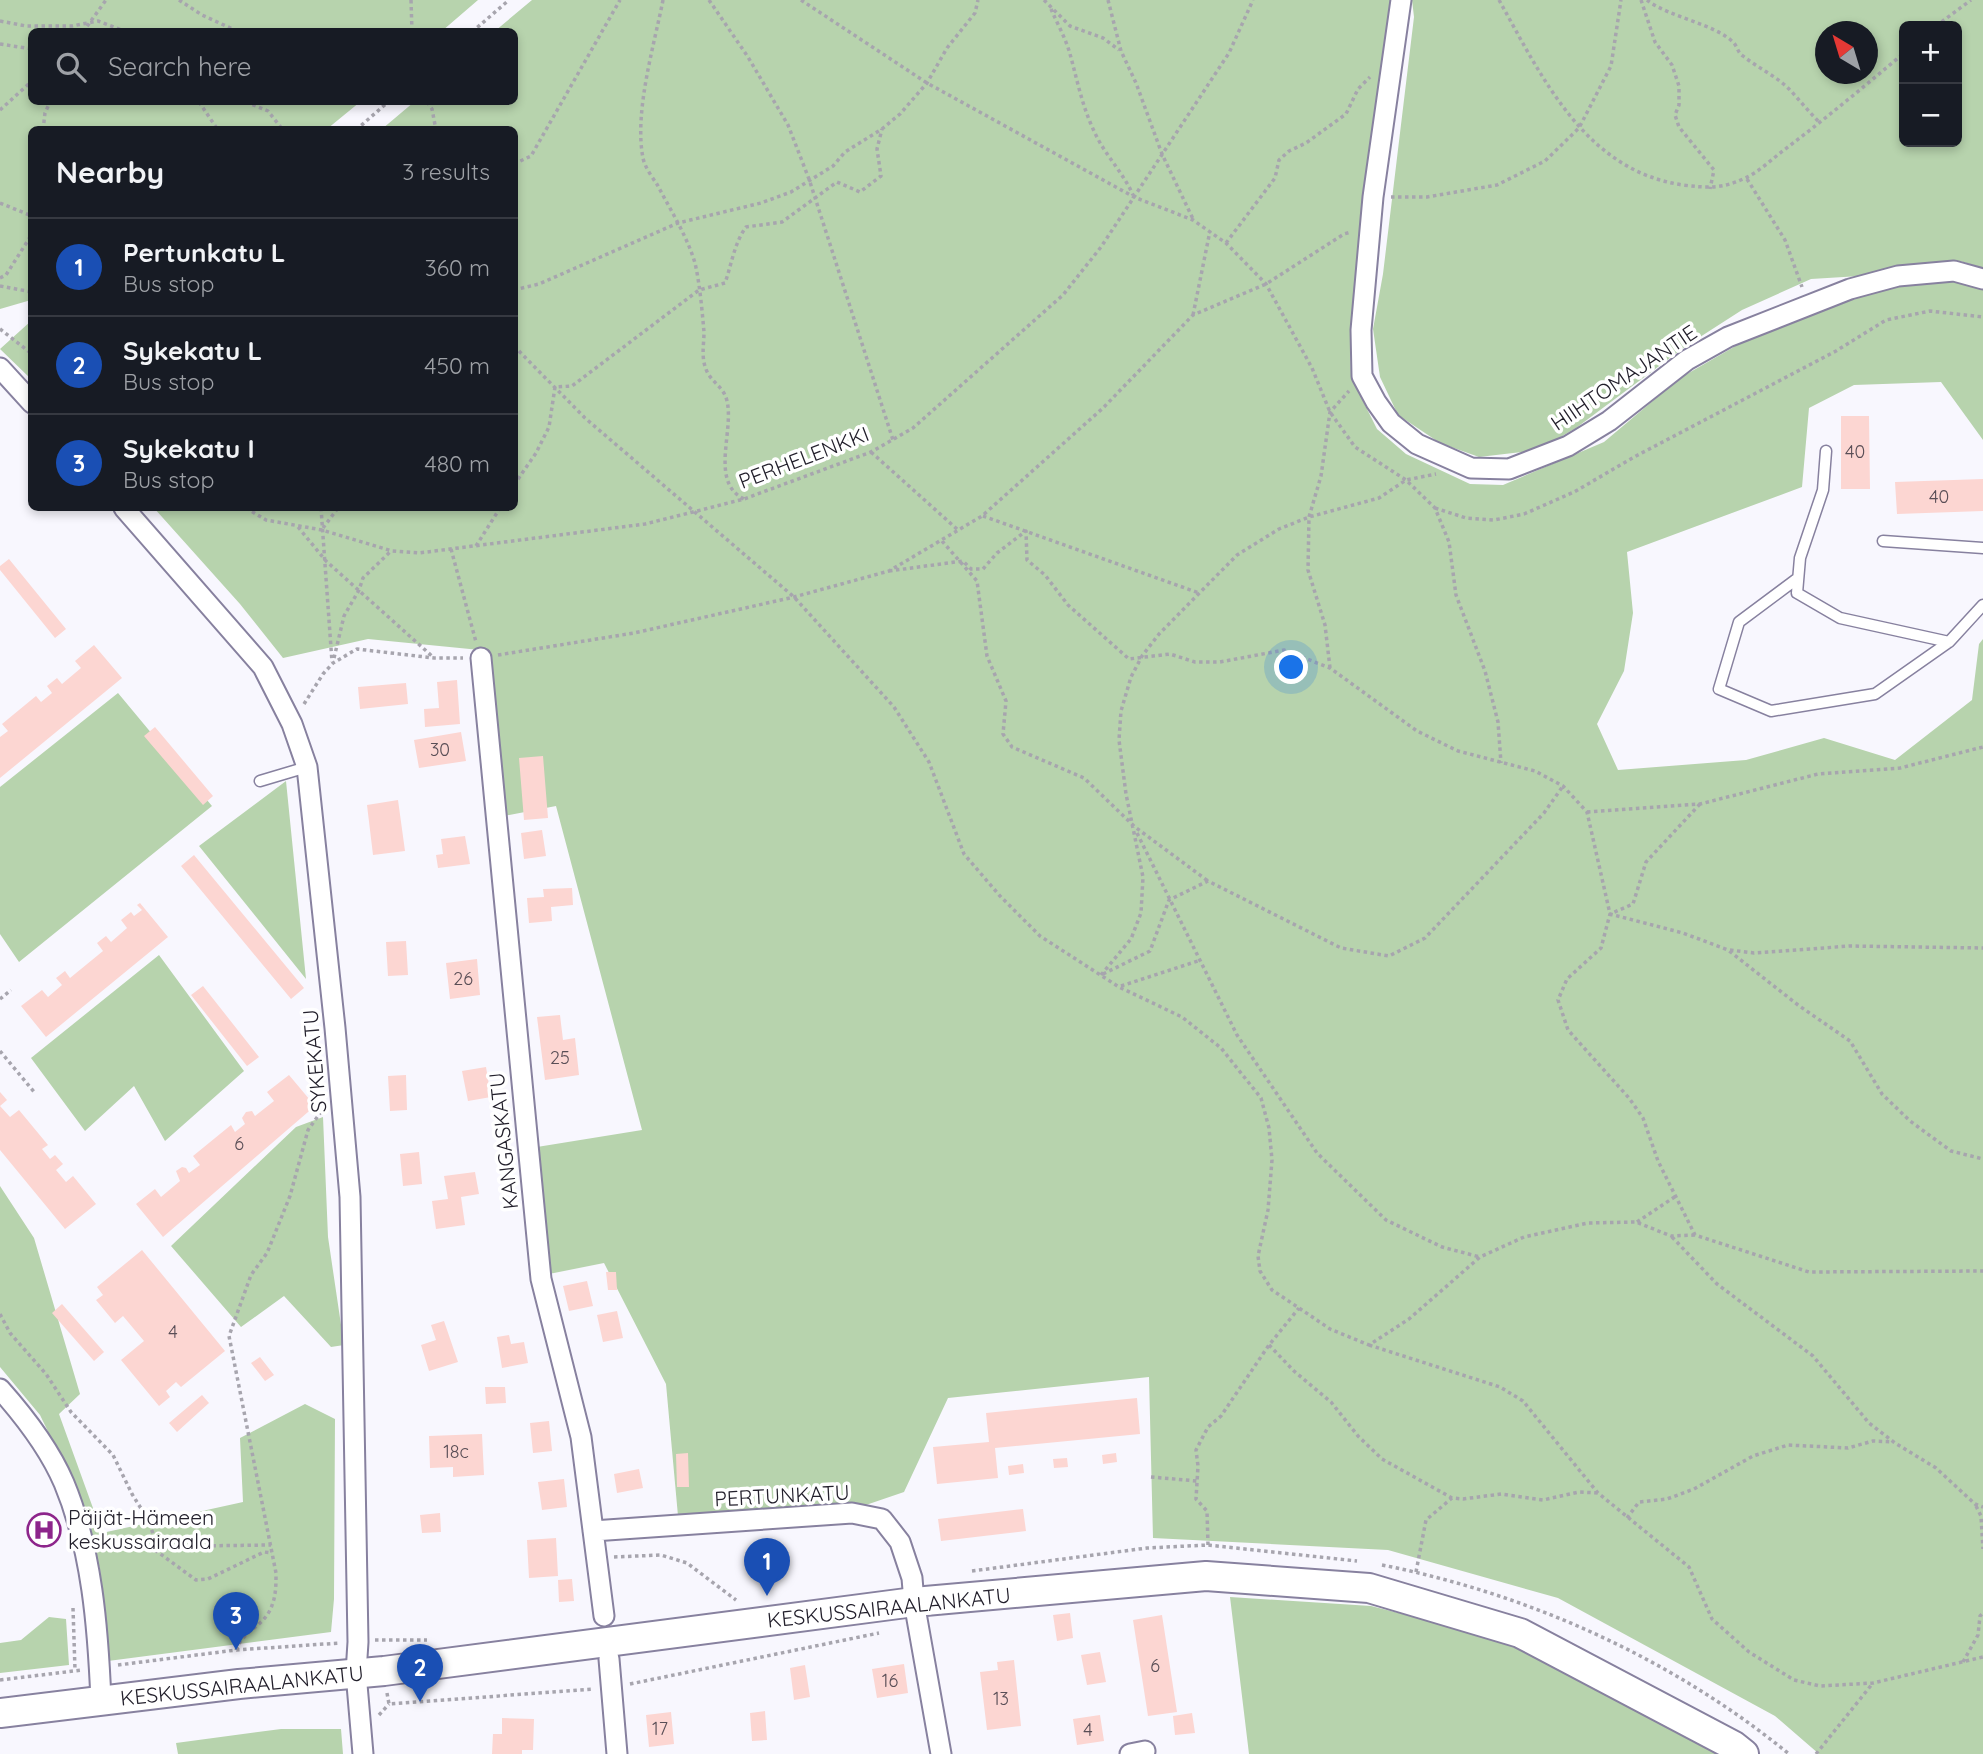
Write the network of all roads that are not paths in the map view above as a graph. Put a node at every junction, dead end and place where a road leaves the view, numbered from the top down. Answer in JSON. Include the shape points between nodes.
{"nodes":[{"id":1,"x":1401,"y":0,"type":"edge"},
{"id":2,"x":1983,"y":279,"type":"edge"},
{"id":3,"x":0,"y":368,"type":"edge"},
{"id":4,"x":28,"y":399,"type":"edge"},
{"id":5,"x":1826,"y":451,"type":"dead end"},
{"id":6,"x":127,"y":511,"type":"edge"},
{"id":7,"x":1884,"y":541,"type":"dead end"},
{"id":8,"x":1983,"y":548,"type":"edge"},
{"id":9,"x":1798,"y":578,"type":"junction"},
{"id":10,"x":1983,"y":605,"type":"edge"},
{"id":11,"x":1948,"y":642,"type":"junction"},
{"id":12,"x":481,"y":657,"type":"road end"},
{"id":13,"x":307,"y":767,"type":"junction"},
{"id":14,"x":260,"y":781,"type":"dead end"},
{"id":15,"x":0,"y":1389,"type":"edge"},
{"id":16,"x":593,"y":1531,"type":"junction"},
{"id":17,"x":914,"y":1602,"type":"junction"},
{"id":18,"x":604,"y":1616,"type":"dead end"},
{"id":19,"x":609,"y":1660,"type":"dead end"},
{"id":20,"x":356,"y":1673,"type":"junction"},
{"id":21,"x":101,"y":1701,"type":"junction"},
{"id":22,"x":0,"y":1713,"type":"edge"},
{"id":23,"x":363,"y":1754,"type":"edge"},
{"id":24,"x":617,"y":1754,"type":"edge"},
{"id":25,"x":942,"y":1754,"type":"edge"},
{"id":26,"x":1744,"y":1754,"type":"edge"}],
"edges":[{"from":1,"to":2,"type":"street","name":"HIIHTOMAJANTIE","via":[[1373,197],[1361,330],[1362,376],[1391,423],[1417,444],[1471,468],[1509,468],[1568,446],[1609,421],[1687,360],[1728,337],[1808,305],[1898,276],[1954,271]]},
{"from":3,"to":4,"type":"street"},
{"from":5,"to":9,"type":"lane","via":[[1823,490],[1800,558]]},
{"from":6,"to":13,"type":"street","name":"SYKEKATU","via":[[263,667],[292,724]]},
{"from":7,"to":8,"type":"lane"},
{"from":9,"to":11,"type":"lane","via":[[1797,593],[1840,618]]},
{"from":9,"to":11,"type":"lane","via":[[1739,622],[1719,689],[1770,712],[1875,694]]},
{"from":10,"to":11,"type":"lane"},
{"from":12,"to":16,"type":"street","name":"KANGASKATU","via":[[541,1279],[581,1437]]},
{"from":13,"to":14,"type":"lane"},
{"from":13,"to":20,"type":"street","name":"SYKEKATU","via":[[350,1197]]},
{"from":15,"to":21,"type":"street","via":[[23,1415],[64,1483],[90,1578]]},
{"from":16,"to":17,"type":"street","name":"PERTUNKATU","via":[[852,1513],[882,1519],[901,1542]]},
{"from":16,"to":18,"type":"street","name":"KANGASKATU"},
{"from":17,"to":20,"type":"street","name":"KESKUSSAIRAALANKATU"},
{"from":17,"to":25,"type":"street","name":"PERTUNKATU"},
{"from":17,"to":26,"type":"street","name":"KESKUSSAIRAALANKATU","via":[[1206,1576],[1369,1588],[1520,1633]]},
{"from":19,"to":24,"type":"street"},
{"from":20,"to":21,"type":"street","name":"KESKUSSAIRAALANKATU"},
{"from":20,"to":23,"type":"street","name":"SYKEKATU"},
{"from":21,"to":22,"type":"street","name":"KESKUSSAIRAALANKATU"}]}
